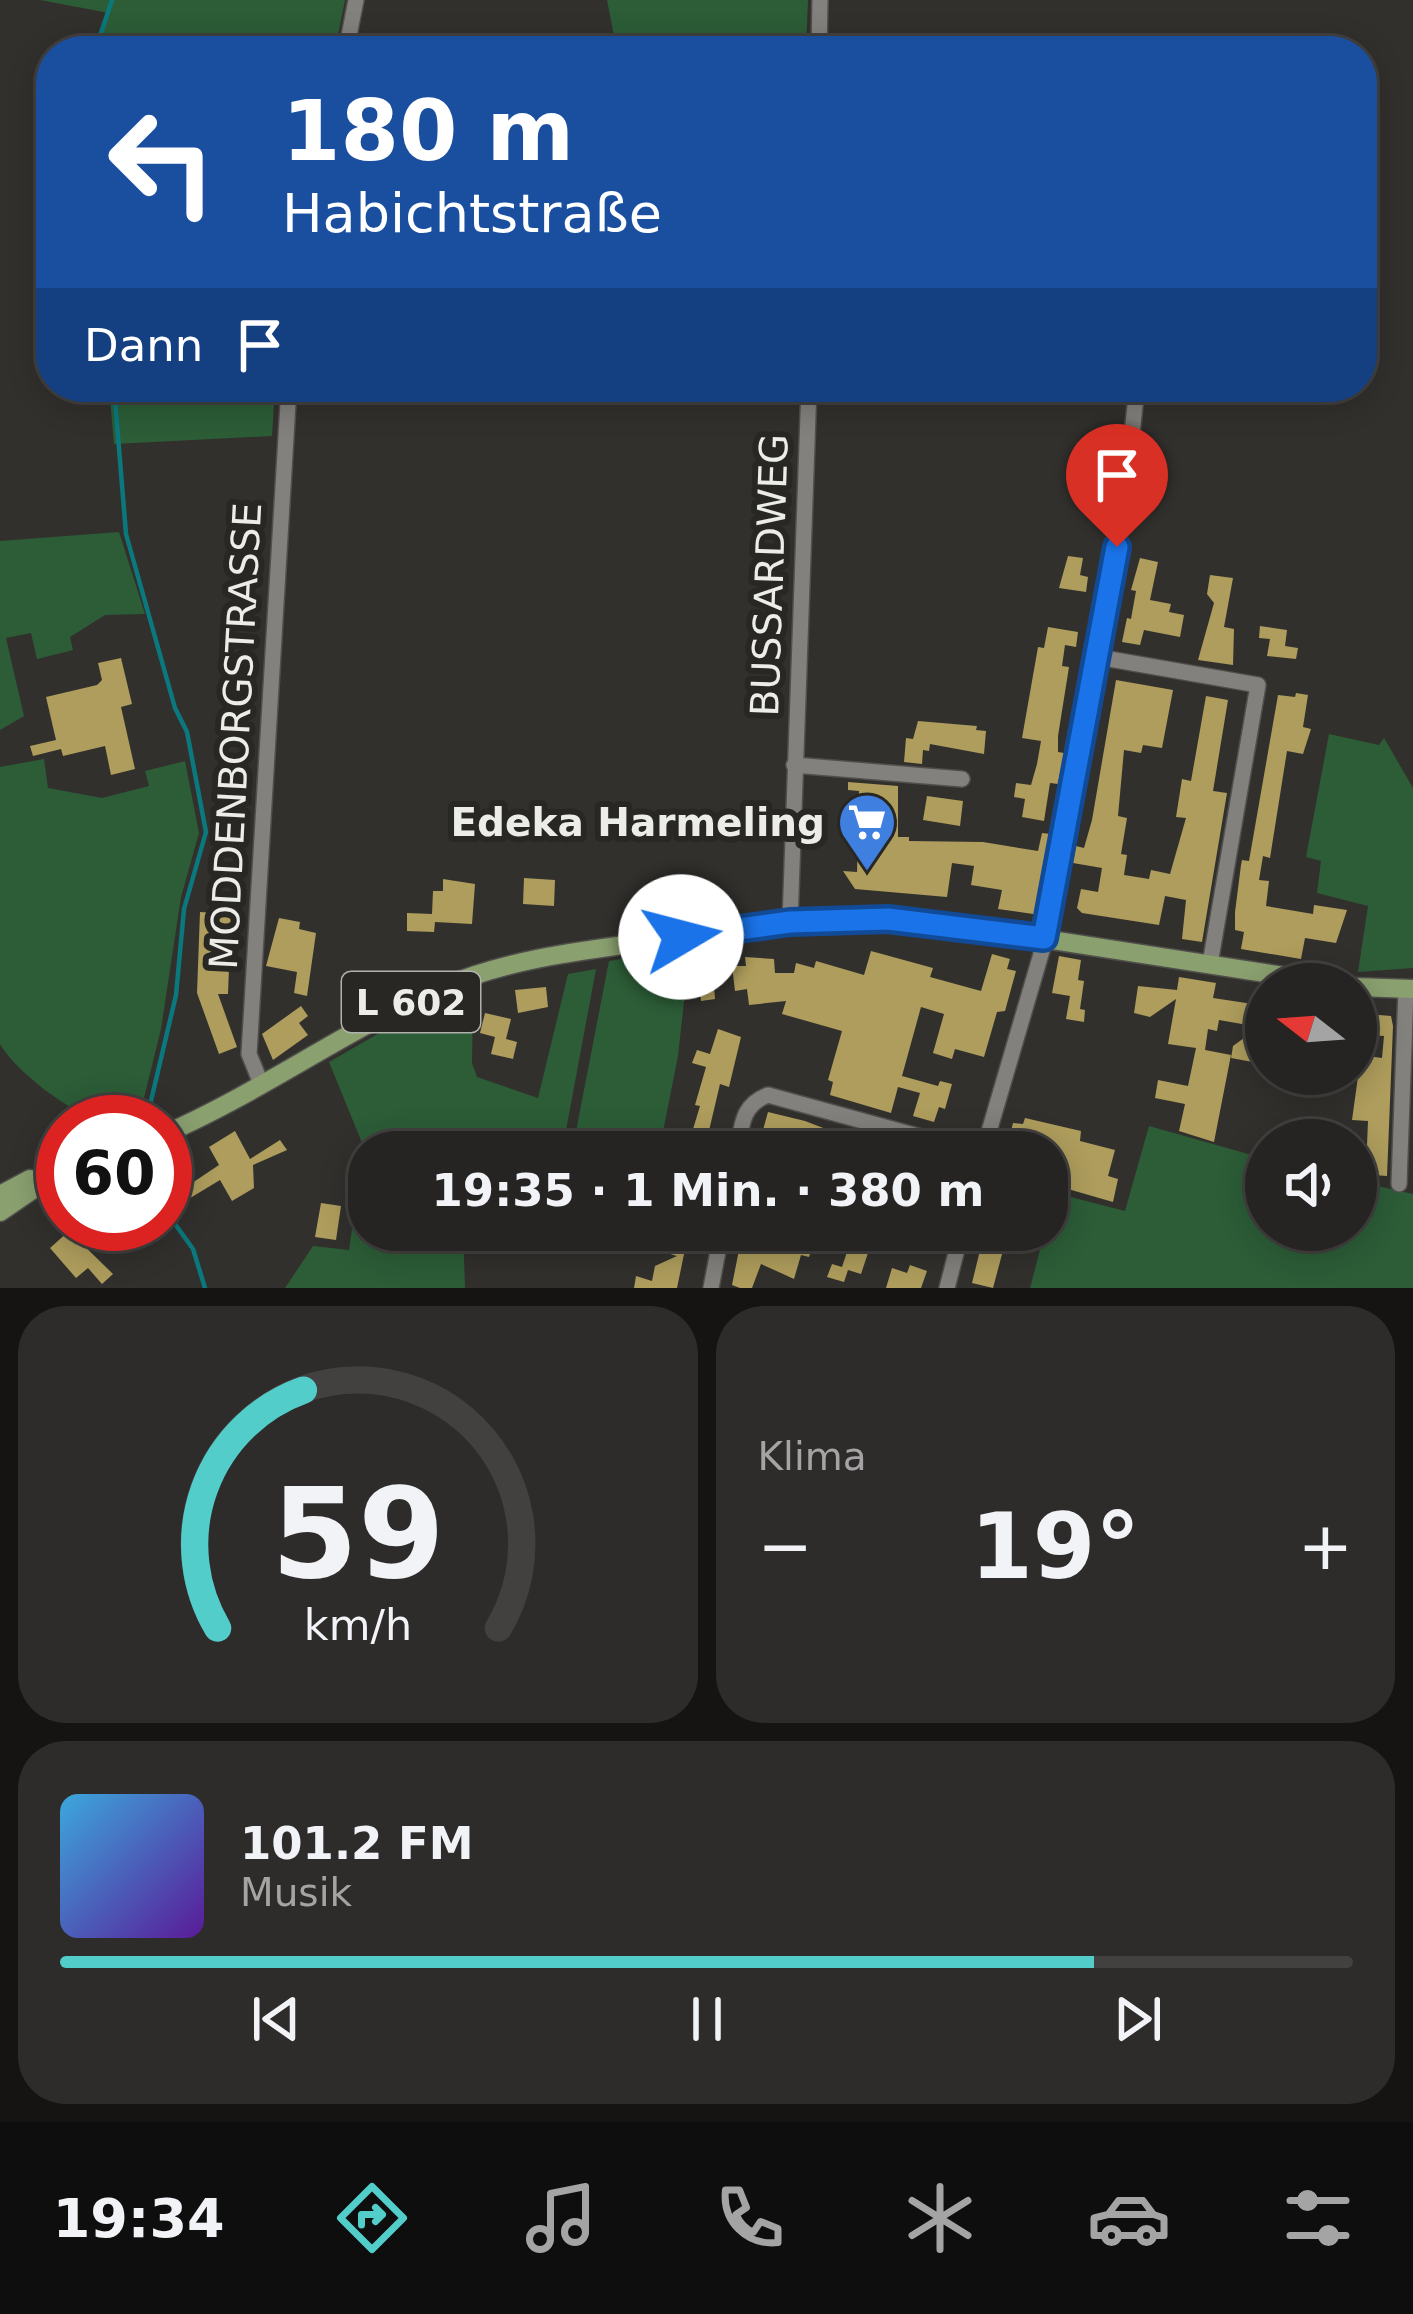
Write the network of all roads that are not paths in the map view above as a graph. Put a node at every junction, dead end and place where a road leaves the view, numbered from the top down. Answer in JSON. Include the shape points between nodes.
{"nodes":[{"id":1,"x":356,"y":0,"type":"edge"},
{"id":2,"x":820,"y":0,"type":"edge"},
{"id":3,"x":349,"y":36,"type":"edge"},
{"id":4,"x":819,"y":36,"type":"edge"},
{"id":5,"x":288,"y":402,"type":"edge"},
{"id":6,"x":808,"y":402,"type":"edge"},
{"id":7,"x":1135,"y":402,"type":"edge"},
{"id":8,"x":1098,"y":657,"type":"junction"},
{"id":9,"x":794,"y":765,"type":"junction"},
{"id":10,"x":962,"y":779,"type":"dead end"},
{"id":11,"x":790,"y":922,"type":"junction"},
{"id":12,"x":1044,"y":938,"type":"junction"},
{"id":13,"x":1210,"y":964,"type":"junction"},
{"id":14,"x":1245,"y":970,"type":"edge"},
{"id":15,"x":1377,"y":988,"type":"edge"},
{"id":16,"x":1410,"y":989,"type":"edge"},
{"id":17,"x":262,"y":1086,"type":"junction"},
{"id":18,"x":192,"y":1121,"type":"edge"},
{"id":19,"x":741,"y":1131,"type":"edge"},
{"id":20,"x":901,"y":1131,"type":"edge"},
{"id":21,"x":985,"y":1131,"type":"edge"},
{"id":22,"x":36,"y":1180,"type":"edge"},
{"id":23,"x":1399,"y":1184,"type":"dead end"},
{"id":24,"x":36,"y":1187,"type":"edge"},
{"id":25,"x":0,"y":1195,"type":"edge"},
{"id":26,"x":0,"y":1212,"type":"edge"},
{"id":27,"x":718,"y":1251,"type":"edge"},
{"id":28,"x":957,"y":1251,"type":"edge"},
{"id":29,"x":711,"y":1288,"type":"edge"},
{"id":30,"x":947,"y":1288,"type":"edge"}],
"edges":[{"from":1,"to":3,"type":"street"},
{"from":2,"to":4,"type":"street"},
{"from":5,"to":17,"type":"street","name":"MODDENBORGSTRASSE","via":[[249,1054]]},
{"from":6,"to":9,"type":"street","name":"BUSSARDWEG"},
{"from":7,"to":8,"type":"street"},
{"from":8,"to":12,"type":"street"},
{"from":8,"to":13,"type":"street","via":[[1258,685]]},
{"from":9,"to":10,"type":"street","name":"BUSSARDWEG"},
{"from":9,"to":11,"type":"street","name":"BUSSARDWEG"},
{"from":11,"to":12,"type":"main road","number":"L 602","via":[[888,919]]},
{"from":11,"to":17,"type":"main road","number":"L 602","via":[[492,971],[379,1017]]},
{"from":12,"to":13,"type":"main road","number":"L 602"},
{"from":12,"to":21,"type":"street"},
{"from":13,"to":14,"type":"main road","number":"L 602"},
{"from":15,"to":16,"type":"main road"},
{"from":16,"to":23,"type":"street"},
{"from":17,"to":18,"type":"main road","number":"L 602"},
{"from":19,"to":20,"type":"street","via":[[752,1101],[768,1095]]},
{"from":22,"to":25,"type":"main road"},
{"from":24,"to":26,"type":"main road"},
{"from":27,"to":29,"type":"street"},
{"from":28,"to":30,"type":"street"}]}
